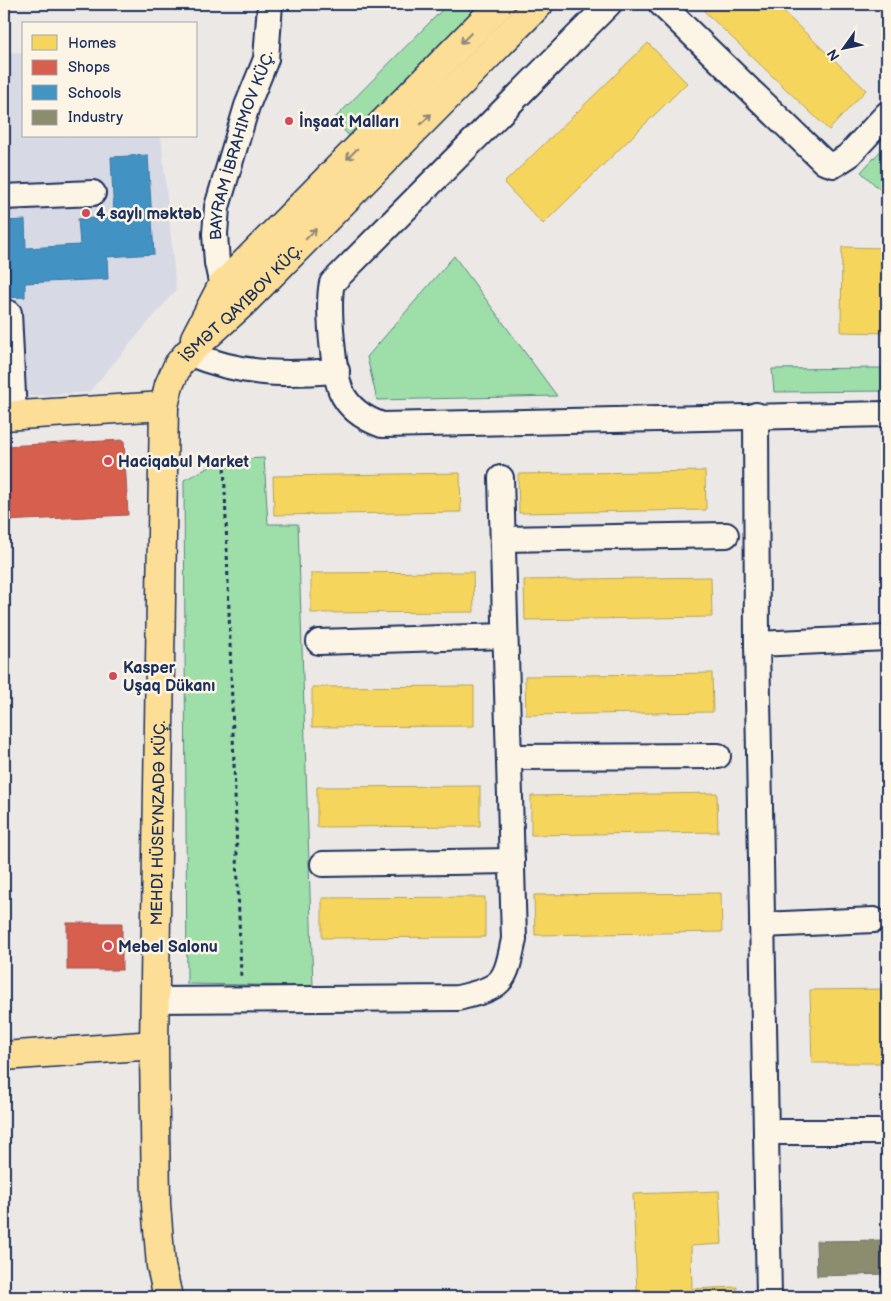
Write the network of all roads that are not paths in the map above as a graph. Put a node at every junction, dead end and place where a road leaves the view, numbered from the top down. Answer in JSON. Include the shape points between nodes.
{"nodes":[{"id":1,"x":270,"y":4,"type":"edge"},
{"id":2,"x":500,"y":4,"type":"edge"},
{"id":3,"x":539,"y":4,"type":"edge"},
{"id":4,"x":609,"y":4,"type":"edge"},
{"id":5,"x":661,"y":4,"type":"edge"},
{"id":6,"x":887,"y":114,"type":"edge"},
{"id":7,"x":93,"y":193,"type":"dead end"},
{"id":8,"x":4,"y":197,"type":"edge"},
{"id":9,"x":222,"y":286,"type":"junction"},
{"id":10,"x":9,"y":313,"type":"dead end"},
{"id":11,"x":188,"y":353,"type":"junction"},
{"id":12,"x":337,"y":371,"type":"junction"},
{"id":13,"x":164,"y":406,"type":"junction"},
{"id":14,"x":887,"y":414,"type":"edge"},
{"id":15,"x":756,"y":415,"type":"junction"},
{"id":16,"x":9,"y":416,"type":"edge"},
{"id":17,"x":501,"y":478,"type":"dead end"},
{"id":18,"x":726,"y":535,"type":"dead end"},
{"id":19,"x":503,"y":540,"type":"junction"},
{"id":20,"x":505,"y":636,"type":"junction"},
{"id":21,"x":887,"y":638,"type":"edge"},
{"id":22,"x":319,"y":642,"type":"dead end"},
{"id":23,"x":757,"y":644,"type":"junction"},
{"id":24,"x":718,"y":756,"type":"dead end"},
{"id":25,"x":509,"y":757,"type":"junction"},
{"id":26,"x":512,"y":861,"type":"junction"},
{"id":27,"x":323,"y":864,"type":"dead end"},
{"id":28,"x":874,"y":920,"type":"dead end"},
{"id":29,"x":762,"y":925,"type":"junction"},
{"id":30,"x":154,"y":1000,"type":"junction"},
{"id":31,"x":154,"y":1046,"type":"junction"},
{"id":32,"x":4,"y":1056,"type":"edge"},
{"id":33,"x":766,"y":1132,"type":"junction"},
{"id":34,"x":887,"y":1132,"type":"edge"},
{"id":35,"x":168,"y":1297,"type":"edge"},
{"id":36,"x":769,"y":1297,"type":"edge"}],
"edges":[{"from":1,"to":9,"type":"street","name":"BAYRAM İBRAHIMOV KÜÇ.","via":[[266,59],[247,106],[217,207],[215,234]]},
{"from":2,"to":9,"type":"main road","one_way":true},
{"from":11,"to":3,"type":"main road","one_way":true,"via":[[243,303]]},
{"from":4,"to":12,"type":"street","via":[[332,283],[329,297]]},
{"from":5,"to":6,"type":"street","via":[[824,162],[834,165],[848,156]]},
{"from":7,"to":8,"type":"street"},
{"from":9,"to":11,"type":"main road"},
{"from":10,"to":16,"type":"street"},
{"from":11,"to":12,"type":"street","via":[[216,365],[248,372]]},
{"from":11,"to":13,"type":"main road","name":"MEHDI HÜSEYNZADƏ KÜÇ.","via":[[175,372]]},
{"from":12,"to":15,"type":"street","via":[[342,392],[352,405],[364,419],[382,425]]},
{"from":13,"to":16,"type":"main road"},
{"from":13,"to":30,"type":"main road","name":"MEHDI HÜSEYNZADƏ KÜÇ."},
{"from":14,"to":15,"type":"street"},
{"from":15,"to":23,"type":"street"},
{"from":17,"to":19,"type":"street"},
{"from":18,"to":19,"type":"street"},
{"from":19,"to":20,"type":"street"},
{"from":20,"to":22,"type":"street"},
{"from":20,"to":25,"type":"street"},
{"from":21,"to":23,"type":"street"},
{"from":23,"to":29,"type":"street"},
{"from":24,"to":25,"type":"street"},
{"from":25,"to":26,"type":"street"},
{"from":26,"to":27,"type":"street"},
{"from":26,"to":30,"type":"street","via":[[514,939],[507,973],[488,991],[458,998]]},
{"from":28,"to":29,"type":"street"},
{"from":29,"to":33,"type":"street"},
{"from":30,"to":31,"type":"main road","name":"MEHDI HÜSEYNZADƏ KÜÇ."},
{"from":31,"to":32,"type":"main road"},
{"from":31,"to":35,"type":"main road","name":"MEHDI HÜSEYNZADƏ KÜÇ.","via":[[156,1204],[161,1266]]},
{"from":33,"to":34,"type":"street"},
{"from":33,"to":36,"type":"street"}]}
